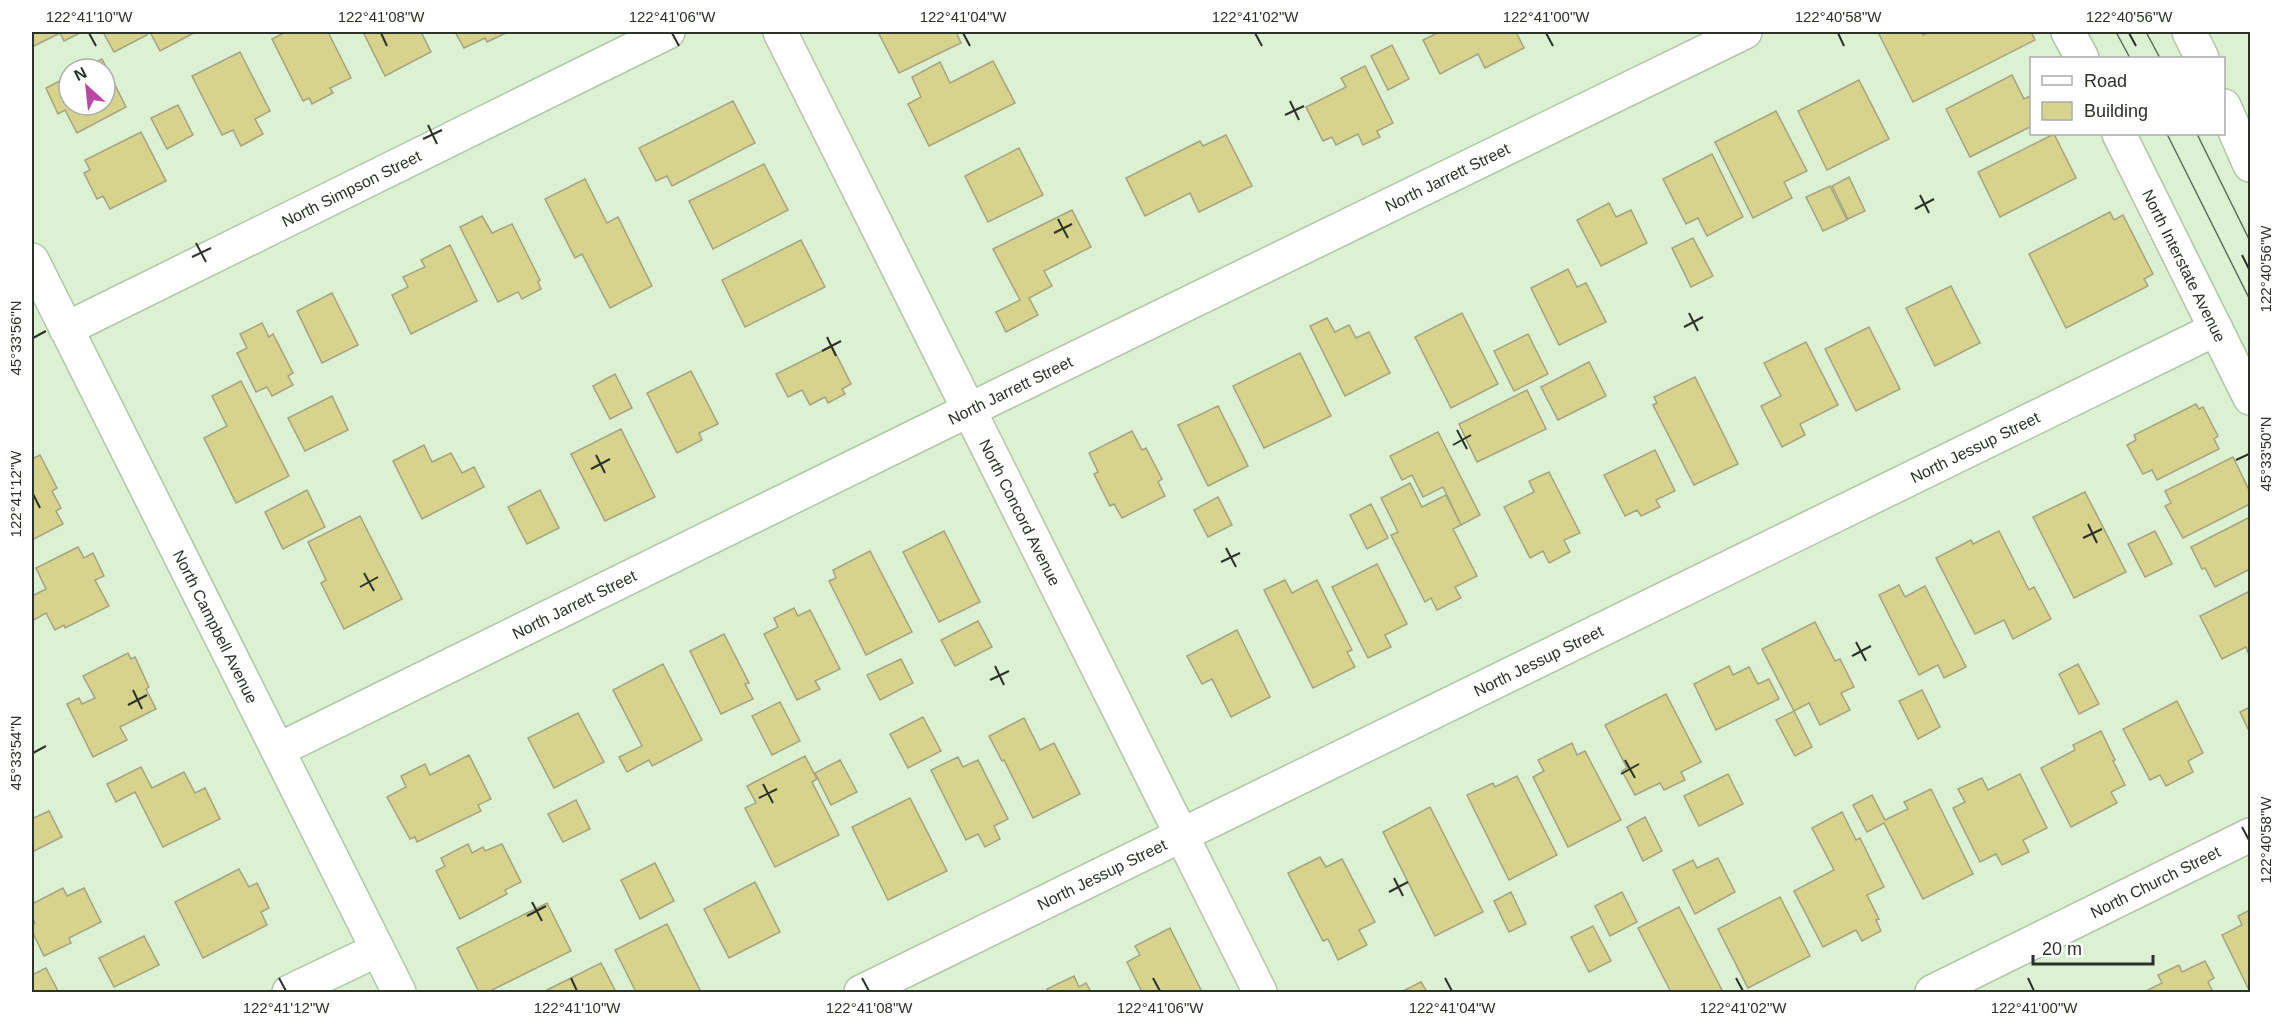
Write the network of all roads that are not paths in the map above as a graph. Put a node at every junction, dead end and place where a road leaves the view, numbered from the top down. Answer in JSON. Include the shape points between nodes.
{"nodes":[{"id":1,"x":668,"y":32,"type":"edge"},
{"id":2,"x":780,"y":32,"type":"edge"},
{"id":3,"x":1746,"y":32,"type":"edge"},
{"id":4,"x":2068,"y":32,"type":"edge"},
{"id":5,"x":2189,"y":32,"type":"edge"},
{"id":6,"x":2081,"y":57,"type":"edge"},
{"id":7,"x":2202,"y":57,"type":"edge"},
{"id":8,"x":2225,"y":110,"type":"edge"},
{"id":9,"x":2119,"y":135,"type":"edge"},
{"id":10,"x":2250,"y":165,"type":"edge"},
{"id":11,"x":32,"y":260,"type":"edge"},
{"id":12,"x":66,"y":329,"type":"junction"},
{"id":13,"x":2216,"y":329,"type":"junction"},
{"id":14,"x":2250,"y":398,"type":"edge"},
{"id":15,"x":969,"y":410,"type":"junction"},
{"id":16,"x":278,"y":750,"type":"junction"},
{"id":17,"x":1181,"y":835,"type":"junction"},
{"id":18,"x":2250,"y":835,"type":"edge"},
{"id":19,"x":377,"y":950,"type":"junction"},
{"id":20,"x":289,"y":993,"type":"edge"},
{"id":21,"x":399,"y":993,"type":"edge"},
{"id":22,"x":861,"y":993,"type":"edge"},
{"id":23,"x":1260,"y":993,"type":"edge"},
{"id":24,"x":1932,"y":993,"type":"edge"}],
"edges":[{"from":1,"to":12,"type":"street","name":"North Simpson Street"},
{"from":2,"to":15,"type":"street","name":"North Concord Avenue"},
{"from":3,"to":15,"type":"street","name":"North Jarrett Street"},
{"from":4,"to":6,"type":"street"},
{"from":5,"to":7,"type":"street"},
{"from":8,"to":10,"type":"street"},
{"from":9,"to":13,"type":"street","name":"North Interstate Avenue"},
{"from":11,"to":12,"type":"street","name":"North Campbell Avenue"},
{"from":12,"to":16,"type":"street","name":"North Campbell Avenue"},
{"from":13,"to":14,"type":"street","name":"North Interstate Avenue"},
{"from":13,"to":17,"type":"street","name":"North Jessup Street"},
{"from":15,"to":16,"type":"street","name":"North Jarrett Street"},
{"from":15,"to":17,"type":"street","name":"North Concord Avenue"},
{"from":16,"to":19,"type":"street","name":"North Campbell Avenue"},
{"from":17,"to":22,"type":"street","name":"North Jessup Street"},
{"from":17,"to":23,"type":"street","name":"North Concord Avenue"},
{"from":18,"to":24,"type":"street","name":"North Church Street"},
{"from":19,"to":20,"type":"street"},
{"from":19,"to":21,"type":"street","name":"North Campbell Avenue"}]}
